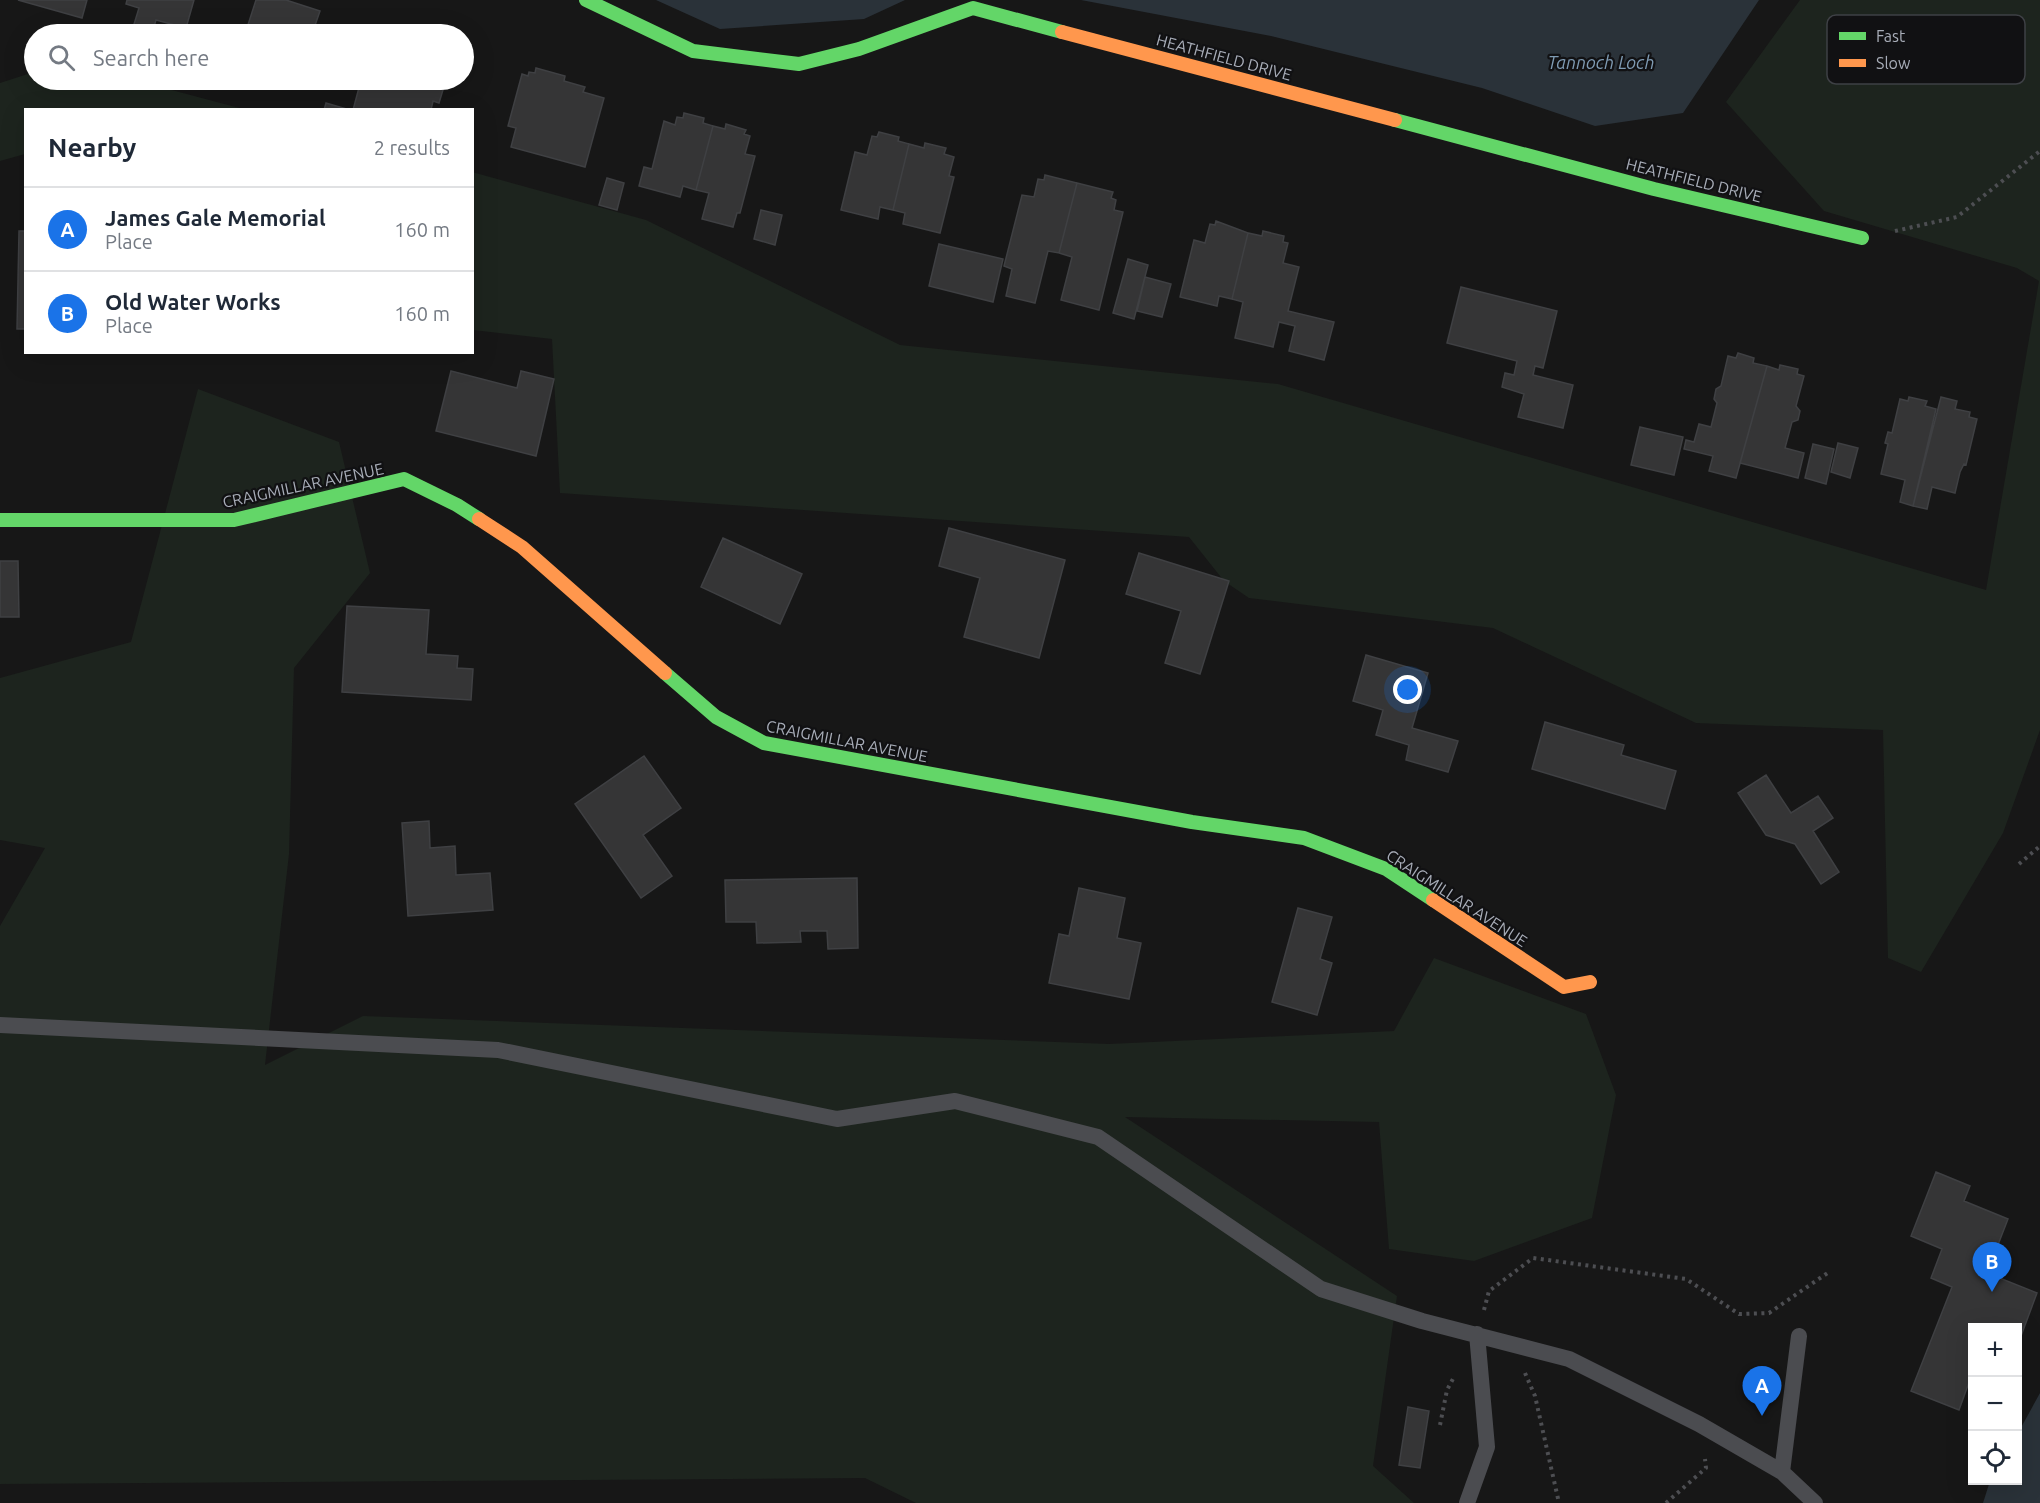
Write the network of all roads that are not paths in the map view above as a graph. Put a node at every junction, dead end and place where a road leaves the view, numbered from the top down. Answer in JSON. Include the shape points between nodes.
{"nodes":[{"id":1,"x":586,"y":0,"type":"edge"},
{"id":2,"x":1862,"y":238,"type":"road end"},
{"id":3,"x":0,"y":520,"type":"edge"},
{"id":4,"x":1590,"y":982,"type":"dead end"},
{"id":5,"x":0,"y":1024,"type":"edge"},
{"id":6,"x":1477,"y":1334,"type":"junction"},
{"id":7,"x":1799,"y":1336,"type":"dead end"},
{"id":8,"x":1782,"y":1472,"type":"junction"},
{"id":9,"x":1467,"y":1503,"type":"edge"},
{"id":10,"x":1815,"y":1503,"type":"edge"}],
"edges":[{"from":1,"to":2,"type":"street","name":"HEATHFIELD DRIVE","via":[[693,51],[799,64],[859,49],[973,8],[1654,189]]},
{"from":3,"to":4,"type":"street","name":"CRAIGMILLAR AVENUE","via":[[234,520],[404,479],[457,505],[522,547],[716,717],[764,743],[1192,822],[1304,838],[1386,869],[1564,987]]},
{"from":5,"to":6,"type":"lane","via":[[498,1050],[837,1119],[955,1101],[1098,1137],[1322,1289]]},
{"from":6,"to":8,"type":"lane","via":[[1569,1359],[1699,1424]]},
{"from":6,"to":9,"type":"lane","via":[[1487,1447]]},
{"from":7,"to":8,"type":"lane"},
{"from":8,"to":10,"type":"lane"}]}
